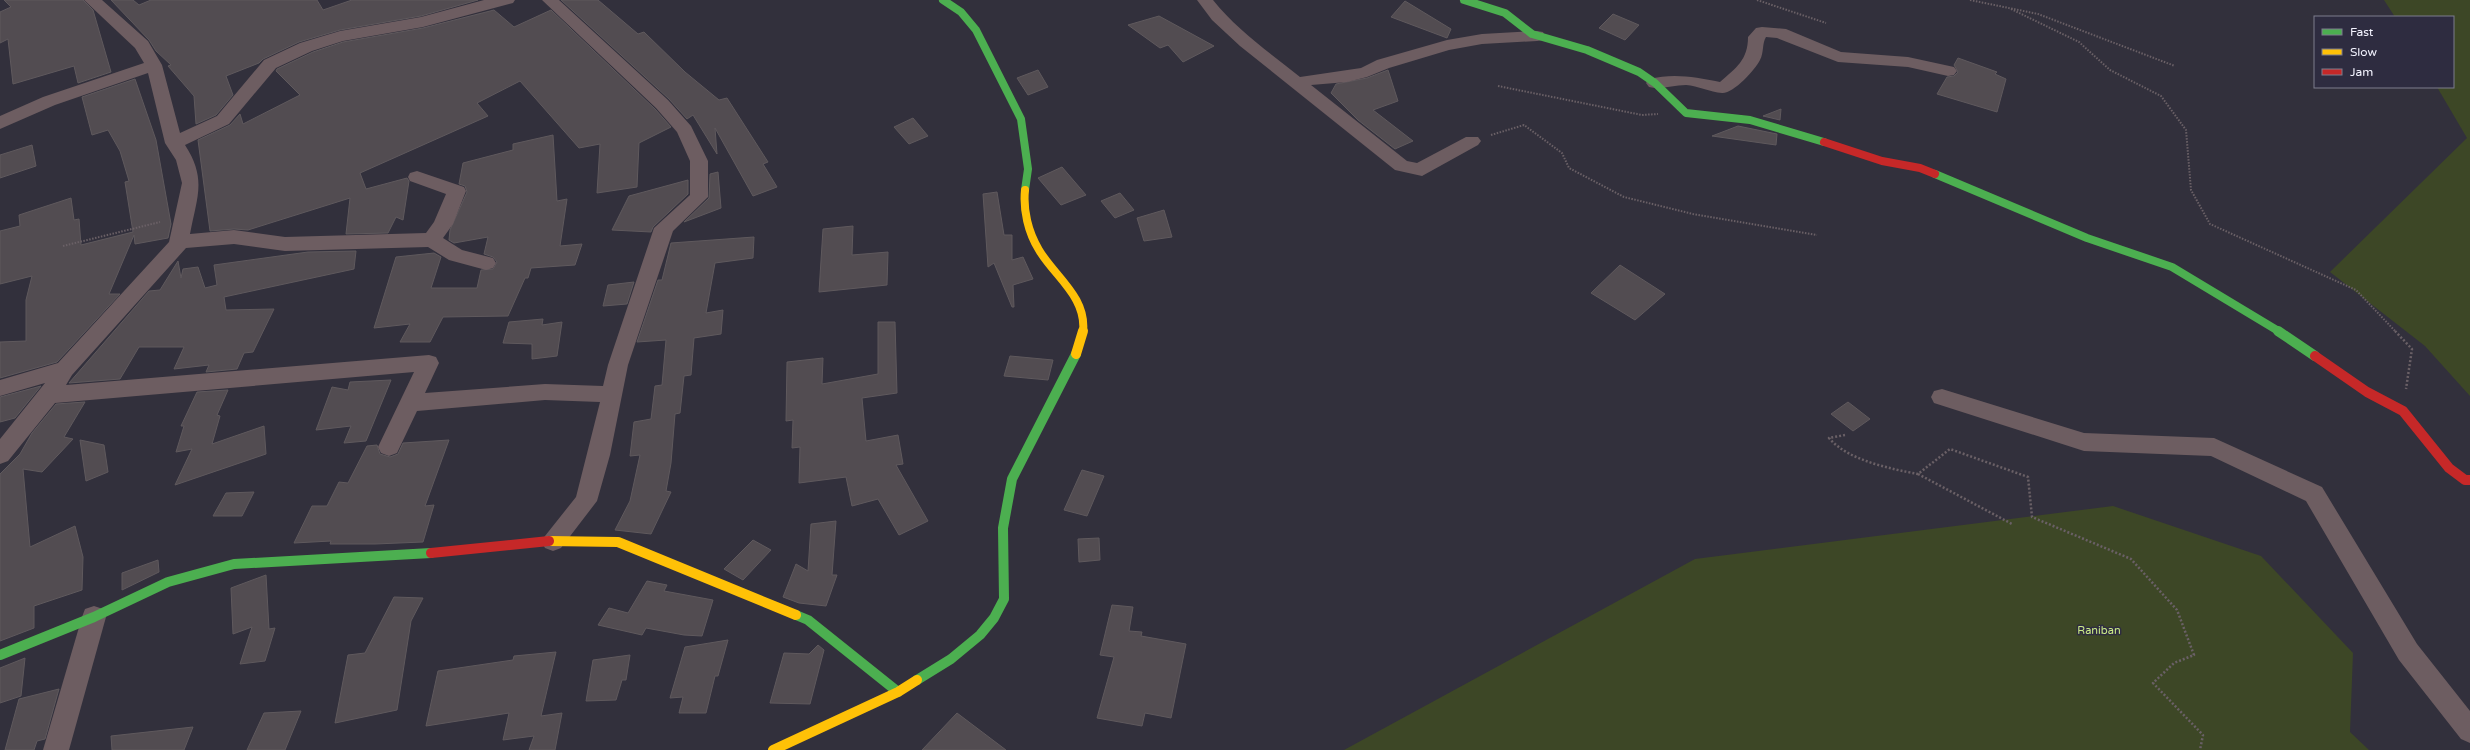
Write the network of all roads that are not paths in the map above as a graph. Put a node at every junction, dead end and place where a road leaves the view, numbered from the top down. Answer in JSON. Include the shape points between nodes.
{"nodes":[{"id":1,"x":92,"y":0,"type":"edge"},
{"id":2,"x":507,"y":0,"type":"edge"},
{"id":3,"x":550,"y":0,"type":"edge"},
{"id":4,"x":943,"y":0,"type":"edge"},
{"id":5,"x":1205,"y":0,"type":"edge"},
{"id":6,"x":1464,"y":0,"type":"edge"},
{"id":7,"x":486,"y":2,"type":"edge"},
{"id":8,"x":1537,"y":36,"type":"junction"},
{"id":9,"x":154,"y":66,"type":"junction"},
{"id":10,"x":1948,"y":70,"type":"dead end"},
{"id":11,"x":1298,"y":84,"type":"junction"},
{"id":12,"x":1655,"y":84,"type":"junction"},
{"id":13,"x":0,"y":123,"type":"edge"},
{"id":14,"x":1472,"y":141,"type":"road end"},
{"id":15,"x":174,"y":143,"type":"junction"},
{"id":16,"x":417,"y":177,"type":"dead end"},
{"id":17,"x":431,"y":240,"type":"junction"},
{"id":18,"x":180,"y":242,"type":"junction"},
{"id":19,"x":486,"y":263,"type":"dead end"},
{"id":20,"x":65,"y":369,"type":"junction"},
{"id":21,"x":0,"y":388,"type":"edge"},
{"id":22,"x":611,"y":394,"type":"junction"},
{"id":23,"x":49,"y":395,"type":"junction"},
{"id":24,"x":1942,"y":397,"type":"dead end"},
{"id":25,"x":410,"y":403,"type":"junction"},
{"id":26,"x":389,"y":447,"type":"dead end"},
{"id":27,"x":0,"y":455,"type":"edge"},
{"id":28,"x":2470,"y":480,"type":"edge"},
{"id":29,"x":554,"y":541,"type":"junction"},
{"id":30,"x":94,"y":617,"type":"junction"},
{"id":31,"x":0,"y":656,"type":"edge"},
{"id":32,"x":898,"y":692,"type":"junction"},
{"id":33,"x":2470,"y":731,"type":"edge"},
{"id":34,"x":775,"y":749,"type":"edge"},
{"id":35,"x":56,"y":750,"type":"edge"}],
"edges":[{"from":1,"to":9,"type":"street","via":[[142,45]]},
{"from":2,"to":7,"type":"street"},
{"from":3,"to":22,"type":"street","via":[[662,104],[685,130],[699,161],[699,197],[664,228],[618,365]]},
{"from":4,"to":32,"type":"street","via":[[961,12],[976,30],[1021,119],[1028,169],[1023,203],[1034,240],[1042,255],[1072,289],[1084,313],[1082,343],[1012,480],[1003,528],[1004,599],[994,618],[980,635],[951,659]]},
{"from":5,"to":11,"type":"street","via":[[1218,17]]},
{"from":6,"to":8,"type":"street","via":[[1506,13]]},
{"from":7,"to":15,"type":"street","via":[[423,22],[340,36],[299,50],[270,64],[223,120]]},
{"from":8,"to":11,"type":"street","via":[[1482,39],[1447,45],[1383,64],[1367,72],[1310,79]]},
{"from":8,"to":12,"type":"street","via":[[1587,50],[1638,72]]},
{"from":9,"to":13,"type":"street","via":[[49,101]]},
{"from":9,"to":15,"type":"street"},
{"from":10,"to":12,"type":"street","via":[[1908,62],[1838,57],[1780,33],[1762,32],[1756,37],[1758,50],[1748,67],[1723,88],[1686,80]]},
{"from":11,"to":14,"type":"street","via":[[1401,166],[1422,170],[1424,166]]},
{"from":12,"to":28,"type":"street","via":[[1686,113],[1750,120],[1787,129],[1882,162],[1920,168],[2088,238],[2172,267],[2264,321],[2367,392],[2403,411],[2449,468],[2465,480]]},
{"from":15,"to":18,"type":"street","via":[[185,160],[191,183]]},
{"from":16,"to":17,"type":"street","via":[[457,191],[442,224]]},
{"from":17,"to":18,"type":"street","via":[[285,244],[234,238]]},
{"from":17,"to":19,"type":"street","via":[[456,255]]},
{"from":18,"to":20,"type":"street","via":[[176,250]]},
{"from":20,"to":21,"type":"street"},
{"from":20,"to":23,"type":"street"},
{"from":22,"to":25,"type":"street","via":[[545,392]]},
{"from":22,"to":29,"type":"street","via":[[599,455],[586,501]]},
{"from":23,"to":25,"type":"street","via":[[429,363]]},
{"from":23,"to":27,"type":"street"},
{"from":24,"to":33,"type":"street","via":[[2084,442],[2214,447],[2314,494],[2408,652]]},
{"from":25,"to":26,"type":"street"},
{"from":29,"to":30,"type":"street","via":[[444,552],[234,564],[168,582]]},
{"from":29,"to":32,"type":"street","via":[[618,542],[808,620]]},
{"from":30,"to":31,"type":"street"},
{"from":30,"to":35,"type":"street"},
{"from":32,"to":34,"type":"street"}]}
